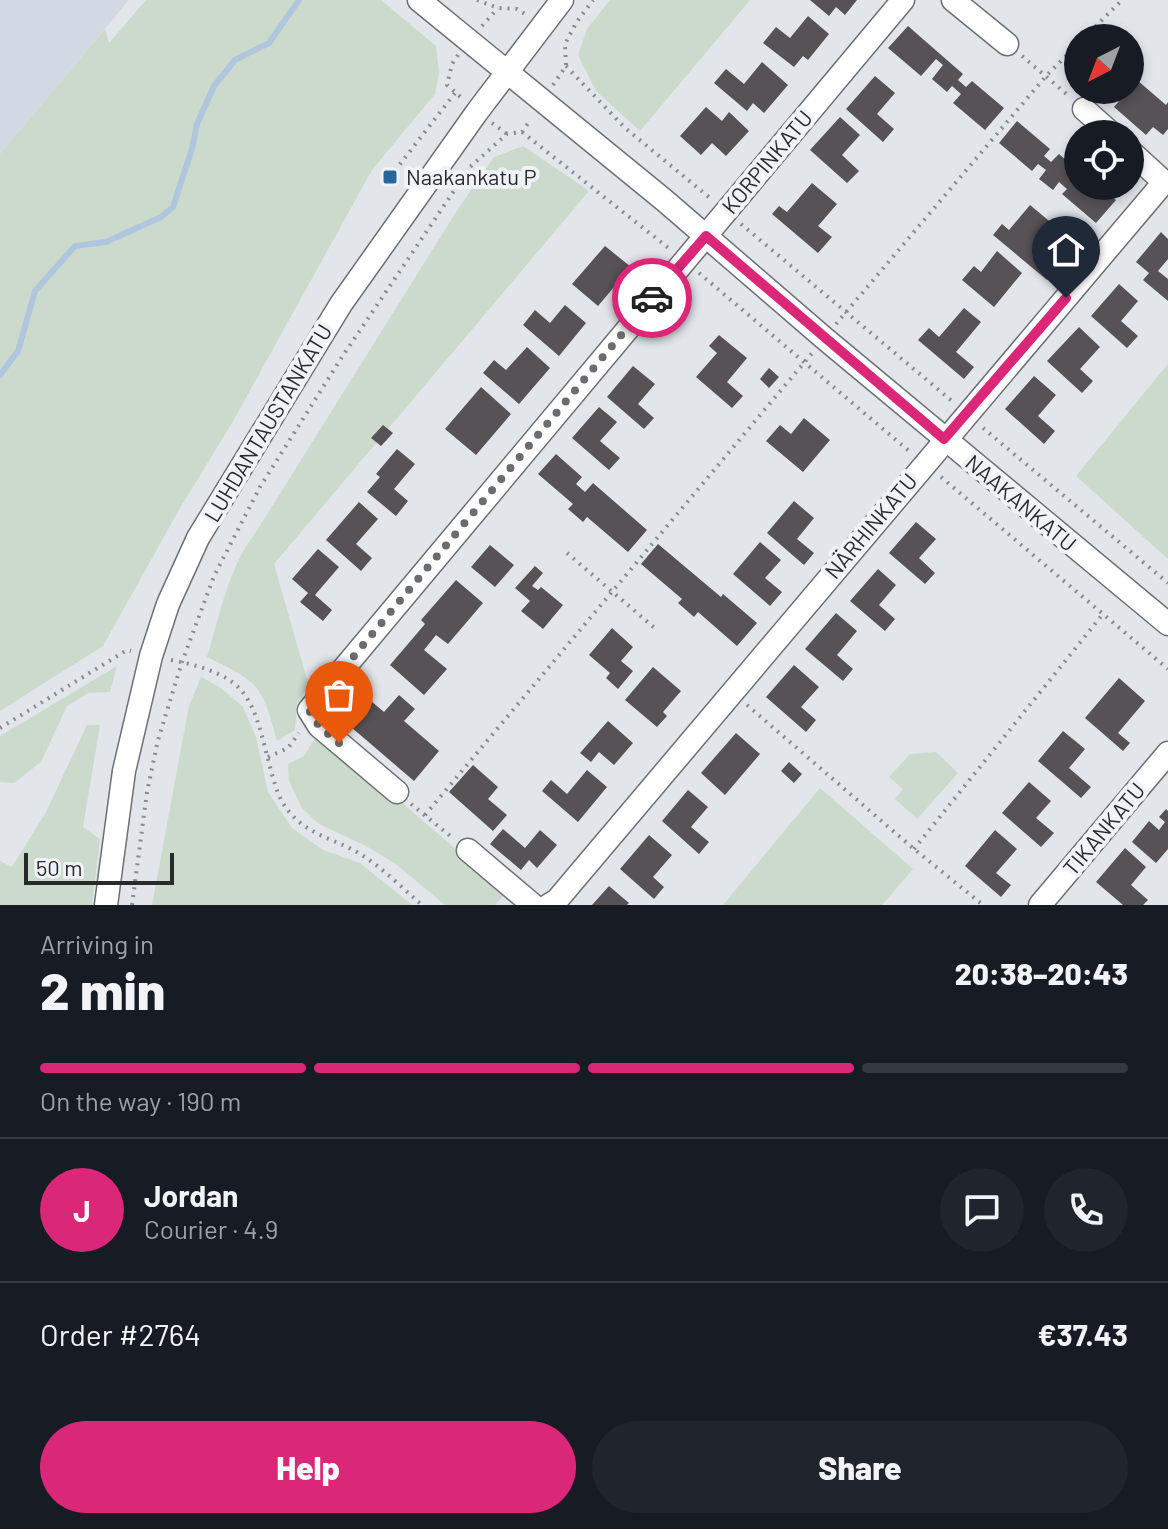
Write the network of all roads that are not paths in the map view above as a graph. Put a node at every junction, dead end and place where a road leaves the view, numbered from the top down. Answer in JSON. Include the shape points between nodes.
{"nodes":[{"id":1,"x":419,"y":0,"type":"edge"},
{"id":2,"x":562,"y":0,"type":"edge"},
{"id":3,"x":903,"y":0,"type":"edge"},
{"id":4,"x":953,"y":0,"type":"edge"},
{"id":5,"x":1007,"y":44,"type":"road end"},
{"id":6,"x":507,"y":73,"type":"junction"},
{"id":7,"x":1084,"y":109,"type":"road end"},
{"id":8,"x":1096,"y":120,"type":"edge"},
{"id":9,"x":1144,"y":164,"type":"edge"},
{"id":10,"x":706,"y":236,"type":"junction"},
{"id":11,"x":944,"y":439,"type":"junction"},
{"id":12,"x":1168,"y":624,"type":"edge"},
{"id":13,"x":1168,"y":753,"type":"edge"},
{"id":14,"x":397,"y":792,"type":"road end"},
{"id":15,"x":468,"y":850,"type":"road end"},
{"id":16,"x":106,"y":905,"type":"edge"},
{"id":17,"x":533,"y":905,"type":"edge"},
{"id":18,"x":549,"y":905,"type":"edge"},
{"id":19,"x":1040,"y":905,"type":"edge"}],
"edges":[{"from":1,"to":6,"type":"street","name":"NAAKANKATU"},
{"from":2,"to":6,"type":"street","name":"LUHDANTAUSTANKATU"},
{"from":3,"to":10,"type":"street","name":"KORPINKATU"},
{"from":4,"to":5,"type":"street"},
{"from":6,"to":10,"type":"street","name":"NAAKANKATU"},
{"from":6,"to":16,"type":"street","name":"LUHDANTAUSTANKATU","via":[[341,304],[198,538],[151,656],[124,771]]},
{"from":7,"to":8,"type":"street"},
{"from":9,"to":11,"type":"street","name":"NÄRHINKATU","via":[[1164,182]]},
{"from":10,"to":11,"type":"street","name":"NAAKANKATU"},
{"from":10,"to":14,"type":"street","name":"KORPINKATU","via":[[309,710],[319,726]]},
{"from":11,"to":12,"type":"street","name":"NAAKANKATU"},
{"from":11,"to":18,"type":"street","name":"NÄRHINKATU"},
{"from":13,"to":19,"type":"street","name":"TIKANKATU"},
{"from":15,"to":17,"type":"street"}]}
